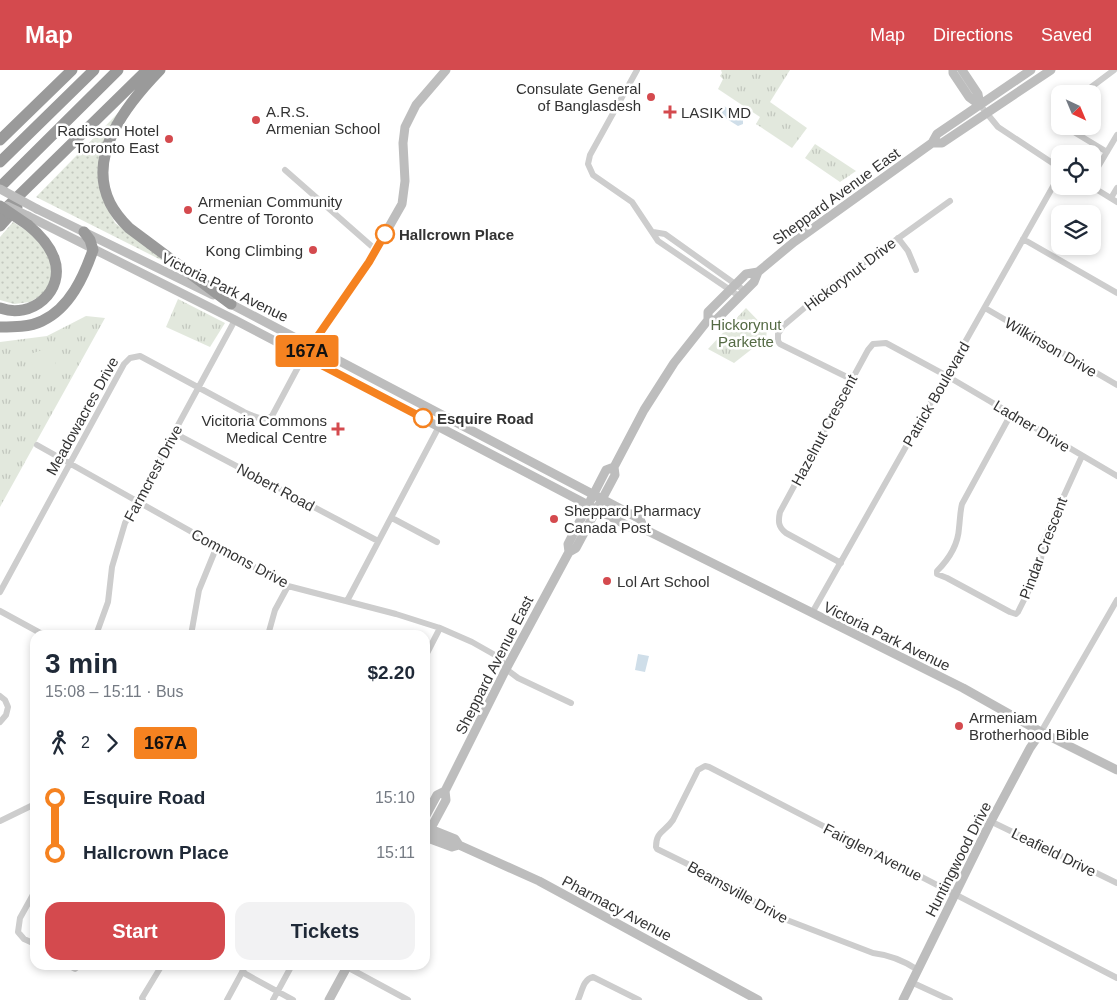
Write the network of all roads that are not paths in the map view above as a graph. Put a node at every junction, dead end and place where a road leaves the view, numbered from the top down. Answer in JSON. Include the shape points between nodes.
{"nodes":[{"id":1,"x":72,"y":70,"type":"edge"},
{"id":2,"x":94,"y":70,"type":"edge"},
{"id":3,"x":118,"y":70,"type":"edge"},
{"id":4,"x":147,"y":70,"type":"edge"},
{"id":5,"x":160,"y":70,"type":"edge"},
{"id":6,"x":446,"y":70,"type":"edge"},
{"id":7,"x":637,"y":70,"type":"edge"},
{"id":8,"x":953,"y":70,"type":"edge"},
{"id":9,"x":962,"y":70,"type":"edge"},
{"id":10,"x":1031,"y":70,"type":"edge"},
{"id":11,"x":1051,"y":70,"type":"edge"},
{"id":12,"x":1114,"y":70,"type":"edge"},
{"id":13,"x":1094,"y":85,"type":"edge"},
{"id":14,"x":980,"y":105,"type":"junction"},
{"id":15,"x":986,"y":114,"type":"junction"},
{"id":16,"x":1079,"y":135,"type":"edge"},
{"id":17,"x":1117,"y":135,"type":"edge"},
{"id":18,"x":0,"y":140,"type":"edge"},
{"id":19,"x":74,"y":141,"type":"junction"},
{"id":20,"x":932,"y":143,"type":"junction"},
{"id":21,"x":1107,"y":152,"type":"junction"},
{"id":22,"x":0,"y":162,"type":"edge"},
{"id":23,"x":1051,"y":162,"type":"edge"},
{"id":24,"x":1101,"y":162,"type":"edge"},
{"id":25,"x":285,"y":170,"type":"dead end"},
{"id":26,"x":0,"y":188,"type":"edge"},
{"id":27,"x":1117,"y":188,"type":"edge"},
{"id":28,"x":1051,"y":190,"type":"edge"},
{"id":29,"x":1101,"y":192,"type":"edge"},
{"id":30,"x":1114,"y":200,"type":"edge"},
{"id":31,"x":950,"y":201,"type":"dead end"},
{"id":32,"x":0,"y":204,"type":"edge"},
{"id":33,"x":0,"y":214,"type":"edge"},
{"id":34,"x":28,"y":221,"type":"junction"},
{"id":35,"x":0,"y":226,"type":"edge"},
{"id":36,"x":84,"y":232,"type":"junction"},
{"id":37,"x":652,"y":232,"type":"junction"},
{"id":38,"x":898,"y":238,"type":"junction"},
{"id":39,"x":1023,"y":239,"type":"junction"},
{"id":40,"x":93,"y":250,"type":"junction"},
{"id":41,"x":376,"y":250,"type":"junction"},
{"id":42,"x":916,"y":270,"type":"dead end"},
{"id":43,"x":758,"y":272,"type":"junction"},
{"id":44,"x":731,"y":287,"type":"junction"},
{"id":45,"x":742,"y":293,"type":"junction"},
{"id":46,"x":1117,"y":293,"type":"edge"},
{"id":47,"x":231,"y":304,"type":"junction"},
{"id":48,"x":0,"y":308,"type":"edge"},
{"id":49,"x":985,"y":308,"type":"junction"},
{"id":50,"x":235,"y":320,"type":"junction"},
{"id":51,"x":708,"y":320,"type":"junction"},
{"id":52,"x":0,"y":327,"type":"edge"},
{"id":53,"x":311,"y":345,"type":"junction"},
{"id":54,"x":304,"y":356,"type":"junction"},
{"id":55,"x":947,"y":376,"type":"junction"},
{"id":56,"x":851,"y":379,"type":"junction"},
{"id":57,"x":1117,"y":385,"type":"edge"},
{"id":58,"x":199,"y":387,"type":"junction"},
{"id":59,"x":1011,"y":414,"type":"junction"},
{"id":60,"x":444,"y":417,"type":"junction"},
{"id":61,"x":439,"y":427,"type":"junction"},
{"id":62,"x":174,"y":433,"type":"junction"},
{"id":63,"x":37,"y":445,"type":"dead end"},
{"id":64,"x":1082,"y":456,"type":"junction"},
{"id":65,"x":70,"y":464,"type":"junction"},
{"id":66,"x":614,"y":467,"type":"junction"},
{"id":67,"x":1117,"y":476,"type":"edge"},
{"id":68,"x":593,"y":494,"type":"junction"},
{"id":69,"x":602,"y":498,"type":"junction"},
{"id":70,"x":137,"y":501,"type":"junction"},
{"id":71,"x":591,"y":507,"type":"junction"},
{"id":72,"x":392,"y":518,"type":"junction"},
{"id":73,"x":644,"y":529,"type":"junction"},
{"id":74,"x":378,"y":542,"type":"junction"},
{"id":75,"x":437,"y":542,"type":"dead end"},
{"id":76,"x":217,"y":546,"type":"junction"},
{"id":77,"x":841,"y":563,"type":"junction"},
{"id":78,"x":288,"y":586,"type":"junction"},
{"id":79,"x":0,"y":592,"type":"edge"},
{"id":80,"x":1117,"y":600,"type":"edge"},
{"id":81,"x":347,"y":601,"type":"junction"},
{"id":82,"x":0,"y":611,"type":"edge"},
{"id":83,"x":812,"y":613,"type":"junction"},
{"id":84,"x":440,"y":628,"type":"junction"},
{"id":85,"x":35,"y":630,"type":"edge"},
{"id":86,"x":98,"y":630,"type":"edge"},
{"id":87,"x":192,"y":630,"type":"edge"},
{"id":88,"x":269,"y":630,"type":"edge"},
{"id":89,"x":430,"y":647,"type":"edge"},
{"id":90,"x":506,"y":669,"type":"junction"},
{"id":91,"x":0,"y":696,"type":"edge"},
{"id":92,"x":571,"y":703,"type":"dead end"},
{"id":93,"x":0,"y":722,"type":"edge"},
{"id":94,"x":1041,"y":732,"type":"junction"},
{"id":95,"x":1117,"y":770,"type":"edge"},
{"id":96,"x":445,"y":791,"type":"junction"},
{"id":97,"x":30,"y":806,"type":"edge"},
{"id":98,"x":430,"y":808,"type":"edge"},
{"id":99,"x":0,"y":821,"type":"edge"},
{"id":100,"x":992,"y":822,"type":"junction"},
{"id":101,"x":430,"y":827,"type":"edge"},
{"id":102,"x":430,"y":835,"type":"edge"},
{"id":103,"x":658,"y":835,"type":"joint"},
{"id":104,"x":1117,"y":883,"type":"edge"},
{"id":105,"x":956,"y":894,"type":"junction"},
{"id":106,"x":30,"y":900,"type":"edge"},
{"id":107,"x":30,"y":942,"type":"edge"},
{"id":108,"x":159,"y":970,"type":"edge"},
{"id":109,"x":289,"y":970,"type":"edge"},
{"id":110,"x":345,"y":970,"type":"edge"},
{"id":111,"x":354,"y":970,"type":"edge"},
{"id":112,"x":918,"y":970,"type":"junction"},
{"id":113,"x":242,"y":972,"type":"joint"},
{"id":114,"x":1117,"y":978,"type":"edge"},
{"id":115,"x":911,"y":982,"type":"junction"},
{"id":116,"x":278,"y":992,"type":"junction"},
{"id":117,"x":143,"y":1000,"type":"edge"},
{"id":118,"x":227,"y":1000,"type":"edge"},
{"id":119,"x":273,"y":1000,"type":"edge"},
{"id":120,"x":293,"y":1000,"type":"edge"},
{"id":121,"x":329,"y":1000,"type":"edge"},
{"id":122,"x":408,"y":1000,"type":"edge"},
{"id":123,"x":578,"y":1000,"type":"edge"},
{"id":124,"x":639,"y":1000,"type":"edge"},
{"id":125,"x":758,"y":1000,"type":"edge"},
{"id":126,"x":903,"y":1000,"type":"edge"},
{"id":127,"x":950,"y":1000,"type":"edge"}],
"edges":[{"from":1,"to":18,"type":"highway"},
{"from":2,"to":22,"type":"highway"},
{"from":3,"to":26,"type":"highway"},
{"from":4,"to":19,"type":"highway"},
{"from":5,"to":47,"type":"highway","via":[[134,99],[111,138],[103,164],[105,191],[110,204],[129,228]]},
{"from":6,"to":41,"type":"main road","name":"Meadowacres Drive","via":[[416,105],[405,127],[402,204]]},
{"from":7,"to":37,"type":"street","via":[[588,164],[593,175],[632,202]]},
{"from":8,"to":14,"type":"main road","via":[[969,97]]},
{"from":9,"to":14,"type":"main road","via":[[978,94]]},
{"from":10,"to":14,"type":"main road","name":"Sheppard Avenue East"},
{"from":11,"to":15,"type":"main road","name":"Sheppard Avenue East"},
{"from":12,"to":13,"type":"street"},
{"from":14,"to":15,"type":"street"},
{"from":14,"to":20,"type":"main road","name":"Sheppard Avenue East","via":[[938,134]]},
{"from":15,"to":20,"type":"main road","name":"Sheppard Avenue East","via":[[942,143]]},
{"from":15,"to":23,"type":"street","via":[[998,127]]},
{"from":16,"to":21,"type":"street"},
{"from":17,"to":21,"type":"street"},
{"from":19,"to":33,"type":"highway"},
{"from":19,"to":35,"type":"highway"},
{"from":20,"to":43,"type":"main road","name":"Sheppard Avenue East"},
{"from":21,"to":24,"type":"street"},
{"from":25,"to":41,"type":"street"},
{"from":26,"to":36,"type":"main road","name":"Victoria Park Avenue","bridge":true},
{"from":27,"to":30,"type":"street"},
{"from":28,"to":39,"type":"street","name":"Patrick Boulevard"},
{"from":29,"to":30,"type":"street"},
{"from":31,"to":38,"type":"street","name":"Hickorynut Drive"},
{"from":32,"to":34,"type":"highway","bridge":true},
{"from":34,"to":40,"type":"main road","name":"Victoria Park Avenue"},
{"from":34,"to":48,"type":"highway","via":[[52,253],[56,267],[55,282],[45,299],[30,309],[16,312]]},
{"from":36,"to":40,"type":"highway"},
{"from":36,"to":47,"type":"main road","name":"Victoria Park Avenue"},
{"from":37,"to":44,"type":"street","via":[[658,241]]},
{"from":37,"to":44,"type":"street","via":[[666,234]]},
{"from":38,"to":42,"type":"street"},
{"from":38,"to":56,"type":"street","name":"Hickorynut Drive","via":[[822,293],[778,334],[780,344]]},
{"from":39,"to":46,"type":"street"},
{"from":39,"to":49,"type":"street","name":"Patrick Boulevard"},
{"from":40,"to":50,"type":"main road","name":"Victoria Park Avenue"},
{"from":40,"to":52,"type":"highway","via":[[72,295],[60,308],[42,321]]},
{"from":41,"to":53,"type":"main road","name":"Meadowacres Drive"},
{"from":43,"to":44,"type":"main road","name":"Sheppard Avenue East","via":[[746,274]]},
{"from":43,"to":45,"type":"main road","name":"Sheppard Avenue East","via":[[754,282]]},
{"from":44,"to":45,"type":"street"},
{"from":44,"to":51,"type":"main road","name":"Sheppard Avenue East","via":[[708,312]]},
{"from":45,"to":51,"type":"main road","name":"Sheppard Avenue East","via":[[716,320]]},
{"from":47,"to":53,"type":"main road","name":"Victoria Park Avenue"},
{"from":49,"to":55,"type":"street","name":"Patrick Boulevard"},
{"from":49,"to":57,"type":"street","name":"Wilkinson Drive"},
{"from":50,"to":54,"type":"main road","name":"Victoria Park Avenue"},
{"from":50,"to":58,"type":"street","name":"Farmcrest Drive"},
{"from":51,"to":66,"type":"main road","name":"Sheppard Avenue East","via":[[674,363]]},
{"from":53,"to":54,"type":"main road","name":"Meadowacres Drive"},
{"from":53,"to":60,"type":"main road","name":"Victoria Park Avenue"},
{"from":54,"to":58,"type":"street","name":"Meadowacres Drive","via":[[268,418],[259,419]]},
{"from":54,"to":61,"type":"main road","name":"Victoria Park Avenue"},
{"from":55,"to":56,"type":"street","name":"Hazelnut Crescent","via":[[881,342],[868,350]]},
{"from":55,"to":59,"type":"street","name":"Ladner Drive"},
{"from":55,"to":77,"type":"street","name":"Patrick Boulevard"},
{"from":56,"to":77,"type":"street","name":"Hazelnut Crescent","via":[[778,520],[781,530]]},
{"from":58,"to":62,"type":"street","name":"Farmcrest Drive"},
{"from":58,"to":65,"type":"street","name":"Meadowacres Drive","via":[[140,356],[130,358]]},
{"from":59,"to":64,"type":"street","name":"Ladner Drive"},
{"from":59,"to":64,"type":"street","name":"Pindar Crescent","via":[[962,504],[957,543],[937,574],[1016,614],[1036,576],[1042,544]]},
{"from":60,"to":61,"type":"street"},
{"from":60,"to":68,"type":"main road","name":"Victoria Park Avenue"},
{"from":61,"to":71,"type":"main road","name":"Victoria Park Avenue"},
{"from":61,"to":72,"type":"street"},
{"from":62,"to":70,"type":"street","name":"Farmcrest Drive"},
{"from":62,"to":74,"type":"street","name":"Nobert Road"},
{"from":63,"to":65,"type":"street","name":"Commons Drive"},
{"from":64,"to":67,"type":"street","name":"Ladner Drive"},
{"from":65,"to":70,"type":"street","name":"Commons Drive"},
{"from":65,"to":79,"type":"street","name":"Meadowacres Drive"},
{"from":66,"to":68,"type":"main road","name":"Sheppard Avenue East","via":[[606,470]]},
{"from":66,"to":69,"type":"main road","name":"Sheppard Avenue East","via":[[614,475]]},
{"from":68,"to":69,"type":"main road","name":"Victoria Park Avenue"},
{"from":68,"to":71,"type":"main road","name":"Sheppard Avenue East"},
{"from":69,"to":71,"type":"main road","name":"Sheppard Avenue East"},
{"from":69,"to":73,"type":"main road","name":"Victoria Park Avenue","via":[[640,519]]},
{"from":70,"to":76,"type":"street","name":"Commons Drive"},
{"from":70,"to":86,"type":"street","name":"Farmcrest Drive","via":[[118,544],[108,602]]},
{"from":71,"to":73,"type":"main road","name":"Victoria Park Avenue","via":[[632,528]]},
{"from":71,"to":90,"type":"main road","name":"Sheppard Avenue East","via":[[568,544],[569,552]]},
{"from":72,"to":74,"type":"street"},
{"from":72,"to":75,"type":"street"},
{"from":73,"to":83,"type":"main road","name":"Victoria Park Avenue"},
{"from":74,"to":81,"type":"street"},
{"from":76,"to":78,"type":"street","name":"Commons Drive"},
{"from":76,"to":87,"type":"street","via":[[199,590]]},
{"from":77,"to":83,"type":"street","name":"Patrick Boulevard"},
{"from":78,"to":81,"type":"street","name":"Commons Drive"},
{"from":78,"to":88,"type":"street","via":[[275,610]]},
{"from":80,"to":94,"type":"street"},
{"from":81,"to":84,"type":"street","name":"Commons Drive"},
{"from":82,"to":85,"type":"street"},
{"from":83,"to":94,"type":"main road","name":"Victoria Park Avenue","via":[[956,685]]},
{"from":84,"to":89,"type":"street"},
{"from":84,"to":90,"type":"street","name":"Commons Drive","via":[[500,658]]},
{"from":90,"to":92,"type":"street","name":"Commons Drive"},
{"from":90,"to":96,"type":"main road","name":"Sheppard Avenue East"},
{"from":91,"to":93,"type":"street","via":[[8,707]]},
{"from":94,"to":95,"type":"main road","name":"Victoria Park Avenue"},
{"from":94,"to":100,"type":"main road","name":"Huntingwood Drive"},
{"from":96,"to":98,"type":"main road","name":"Sheppard Avenue East","via":[[437,795]]},
{"from":96,"to":101,"type":"main road","name":"Sheppard Avenue East","via":[[446,800]]},
{"from":97,"to":99,"type":"street"},
{"from":100,"to":104,"type":"street","name":"Leafield Drive"},
{"from":100,"to":105,"type":"main road","name":"Huntingwood Drive"},
{"from":102,"to":125,"type":"main road","name":"Pharmacy Avenue","via":[[456,840],[459,845],[539,882]]},
{"from":103,"to":105,"type":"street","name":"Fairglen Avenue","via":[[669,826],[698,770],[705,766]]},
{"from":103,"to":112,"type":"street","name":"Beamsville Drive","via":[[657,849],[714,877],[780,917],[873,953],[889,955]]},
{"from":105,"to":112,"type":"main road","name":"Huntingwood Drive"},
{"from":105,"to":114,"type":"street","name":"Fairglen Avenue"},
{"from":106,"to":107,"type":"street","via":[[20,918],[18,932]]},
{"from":108,"to":117,"type":"street"},
{"from":109,"to":116,"type":"street"},
{"from":110,"to":121,"type":"main road"},
{"from":111,"to":122,"type":"street"},
{"from":112,"to":115,"type":"main road","name":"Huntingwood Drive"},
{"from":113,"to":116,"type":"street"},
{"from":113,"to":118,"type":"street"},
{"from":115,"to":126,"type":"main road","name":"Huntingwood Drive"},
{"from":115,"to":127,"type":"street"},
{"from":116,"to":119,"type":"street"},
{"from":116,"to":120,"type":"street"},
{"from":123,"to":124,"type":"street","via":[[588,978],[593,977]]}]}
